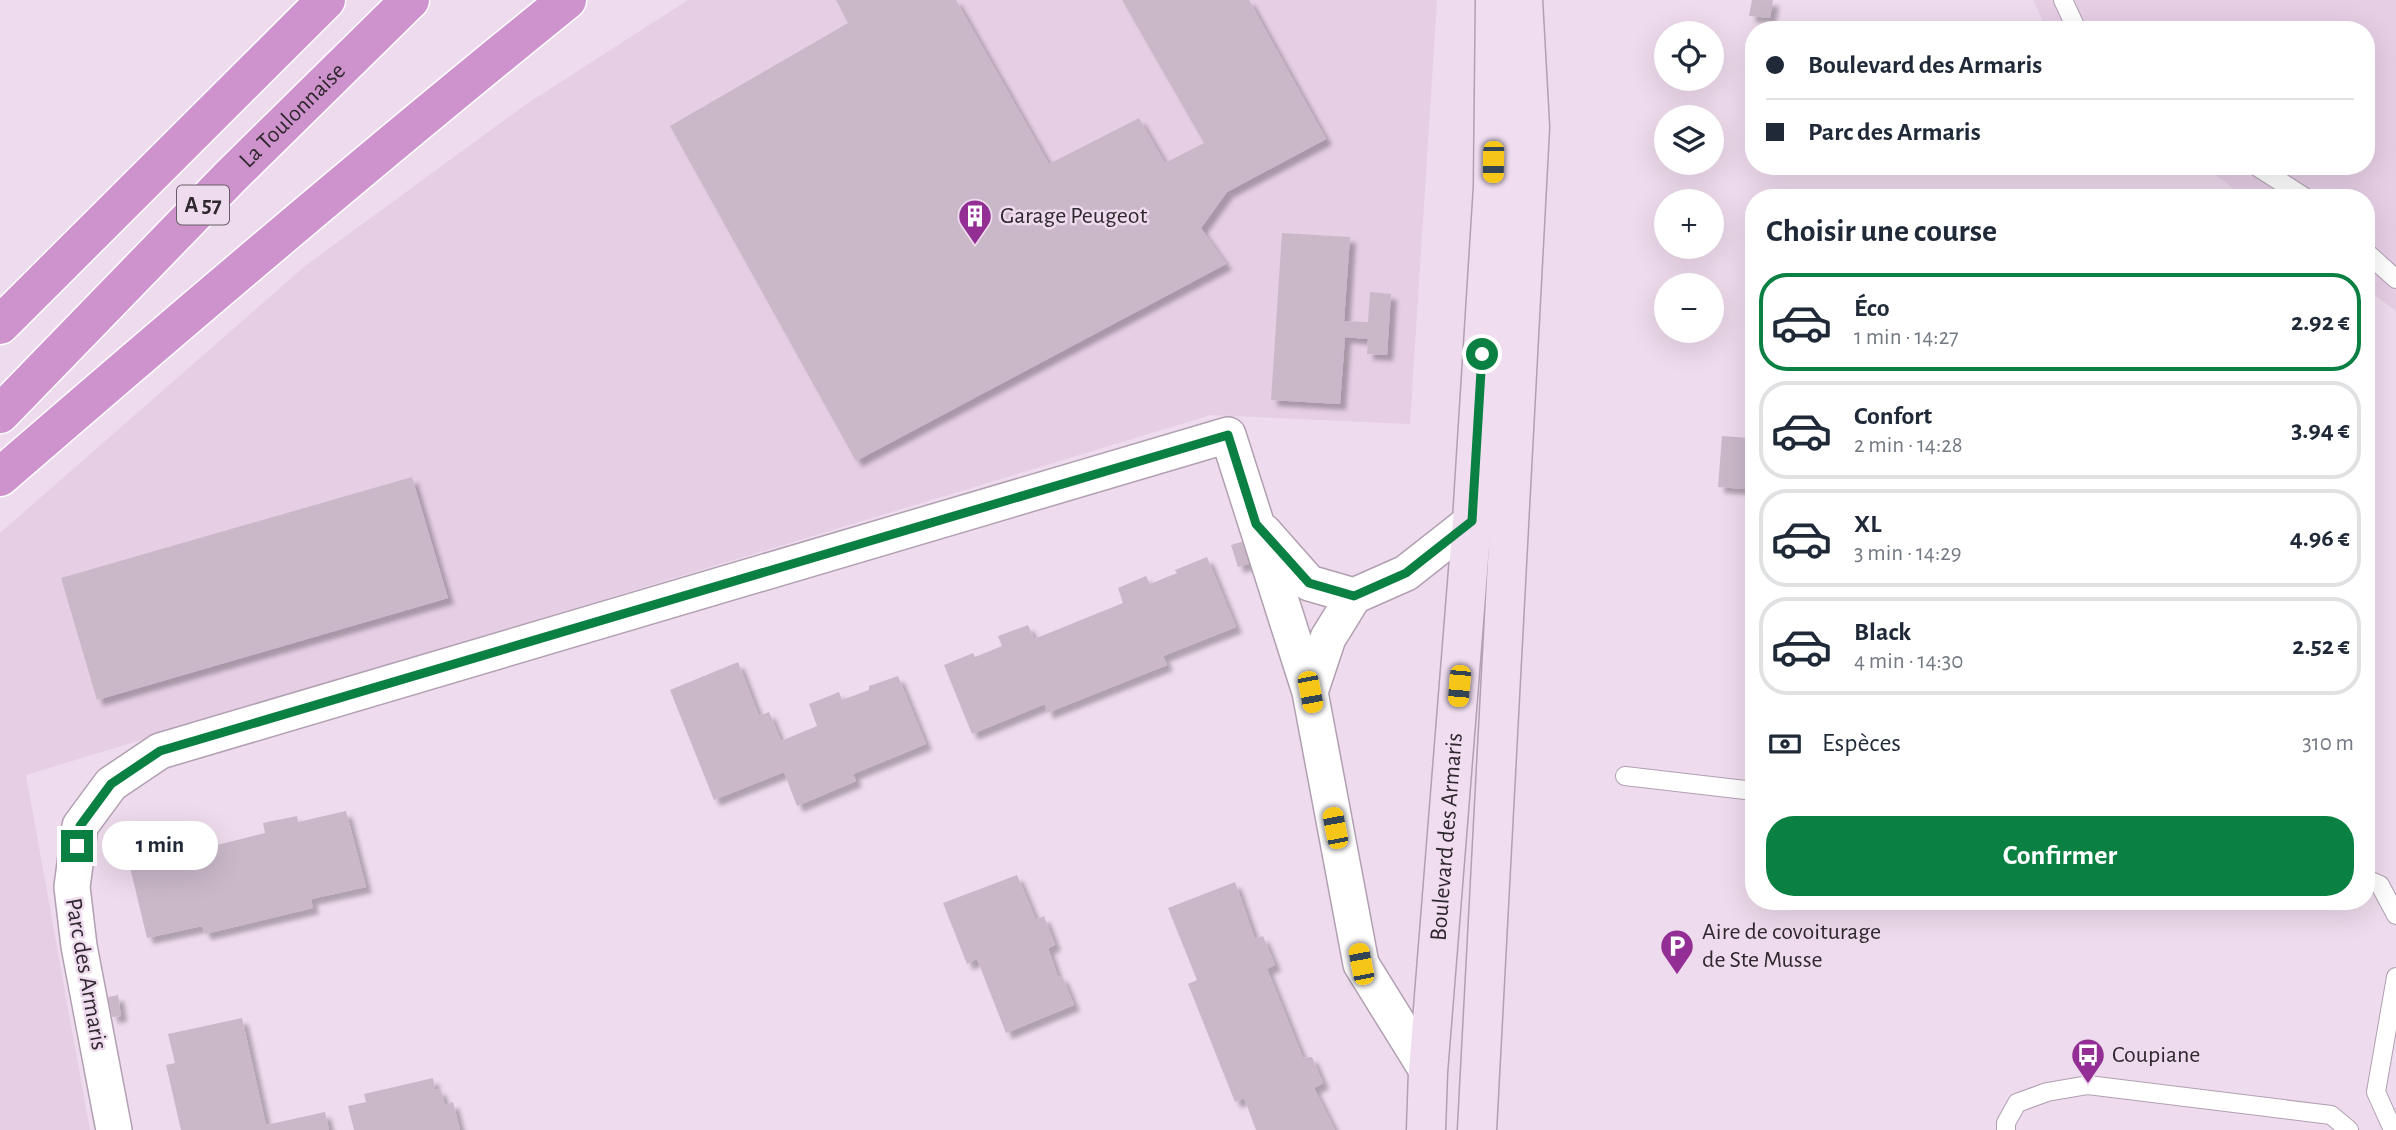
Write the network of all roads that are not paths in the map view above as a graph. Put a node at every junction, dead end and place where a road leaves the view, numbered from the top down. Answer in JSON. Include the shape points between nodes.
{"nodes":[{"id":1,"x":297,"y":0,"type":"edge"},
{"id":2,"x":326,"y":0,"type":"edge"},
{"id":3,"x":410,"y":0,"type":"edge"},
{"id":4,"x":567,"y":0,"type":"edge"},
{"id":5,"x":1495,"y":0,"type":"edge"},
{"id":6,"x":1523,"y":0,"type":"edge"},
{"id":7,"x":2063,"y":0,"type":"edge"},
{"id":8,"x":2073,"y":21,"type":"edge"},
{"id":9,"x":171,"y":156,"type":"junction"},
{"id":10,"x":2270,"y":175,"type":"edge"},
{"id":11,"x":2292,"y":189,"type":"edge"},
{"id":12,"x":2375,"y":260,"type":"edge"},
{"id":13,"x":2396,"y":279,"type":"edge"},
{"id":14,"x":0,"y":325,"type":"edge"},
{"id":15,"x":0,"y":414,"type":"edge"},
{"id":16,"x":0,"y":477,"type":"edge"},
{"id":17,"x":1472,"y":521,"type":"junction"},
{"id":18,"x":1256,"y":524,"type":"junction"},
{"id":19,"x":1354,"y":596,"type":"junction"},
{"id":20,"x":1310,"y":692,"type":"junction"},
{"id":21,"x":1625,"y":776,"type":"dead end"},
{"id":22,"x":1745,"y":790,"type":"edge"},
{"id":23,"x":2375,"y":883,"type":"edge"},
{"id":24,"x":2396,"y":915,"type":"edge"},
{"id":25,"x":2396,"y":976,"type":"edge"},
{"id":26,"x":1428,"y":1072,"type":"junction"},
{"id":27,"x":1480,"y":1089,"type":"junction"},
{"id":28,"x":114,"y":1130,"type":"edge"},
{"id":29,"x":1406,"y":1130,"type":"edge"},
{"id":30,"x":1426,"y":1130,"type":"edge"},
{"id":31,"x":1477,"y":1130,"type":"edge"},
{"id":32,"x":1487,"y":1130,"type":"edge"},
{"id":33,"x":2006,"y":1130,"type":"edge"},
{"id":34,"x":2349,"y":1130,"type":"edge"},
{"id":35,"x":2393,"y":1130,"type":"edge"}],
"edges":[{"from":1,"to":9,"type":"highway"},
{"from":2,"to":9,"type":"highway","number":"A 57"},
{"from":3,"to":15,"type":"highway","name":"La Toulonnaise","number":"A 57"},
{"from":4,"to":16,"type":"highway","via":[[218,288]]},
{"from":5,"to":17,"type":"main road","name":"Boulevard des Armaris","via":[[1493,187]]},
{"from":6,"to":27,"type":"main road","name":"Boulevard des Armaris","via":[[1530,127]]},
{"from":7,"to":8,"type":"lane"},
{"from":9,"to":14,"type":"highway","number":"A 57"},
{"from":10,"to":11,"type":"lane"},
{"from":12,"to":13,"type":"lane"},
{"from":17,"to":19,"type":"street","via":[[1406,573]]},
{"from":17,"to":26,"type":"main road","name":"Boulevard des Armaris"},
{"from":18,"to":19,"type":"street","via":[[1309,583]]},
{"from":18,"to":20,"type":"street","name":"Parc des Armaris"},
{"from":18,"to":28,"type":"street","name":"Parc des Armaris","via":[[1228,435],[160,751],[111,784],[80,826],[72,887]]},
{"from":19,"to":20,"type":"street","via":[[1328,638]]},
{"from":20,"to":26,"type":"street","name":"Parc des Armaris","via":[[1361,964]]},
{"from":21,"to":22,"type":"lane"},
{"from":23,"to":24,"type":"lane"},
{"from":25,"to":35,"type":"lane","via":[[2376,1092]]},
{"from":26,"to":29,"type":"main road"},
{"from":26,"to":30,"type":"main road","name":"Boulevard des Armaris"},
{"from":27,"to":31,"type":"main road","name":"Boulevard des Armaris"},
{"from":27,"to":32,"type":"main road"},
{"from":33,"to":34,"type":"lane","via":[[2017,1103],[2088,1085],[2331,1115]]}]}
